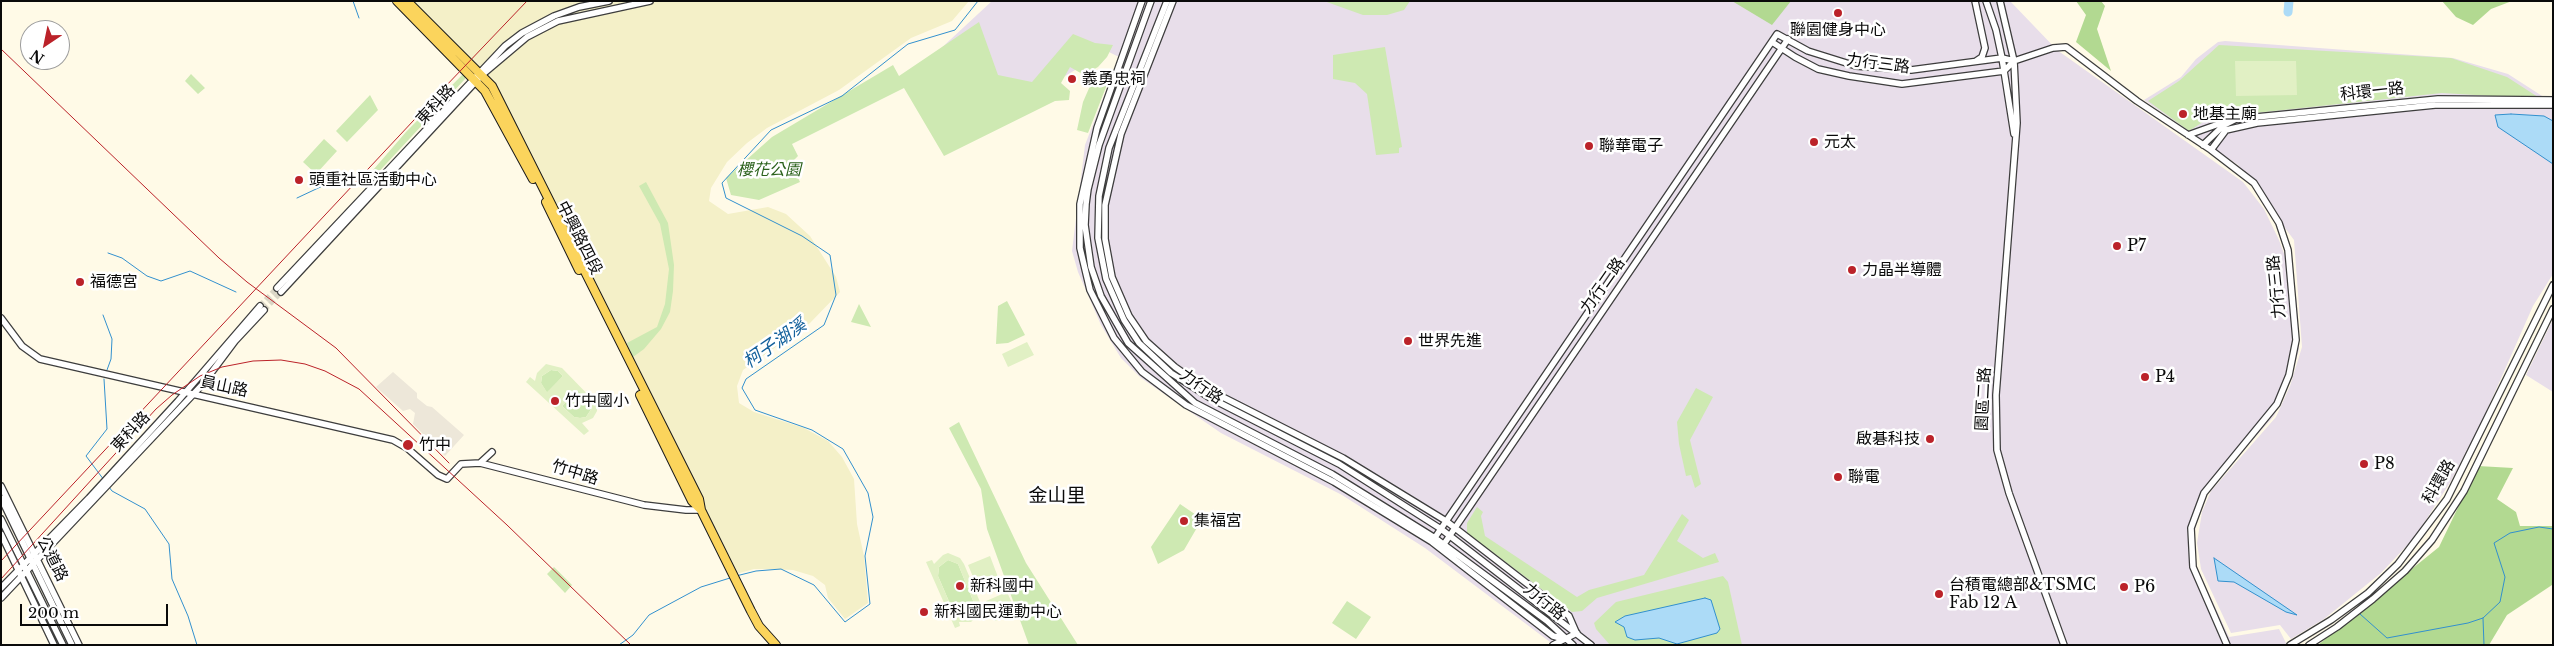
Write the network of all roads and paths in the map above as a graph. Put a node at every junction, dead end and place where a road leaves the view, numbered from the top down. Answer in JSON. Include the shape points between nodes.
{"nodes":[{"id":1,"x":397,"y":1,"type":"edge"},
{"id":2,"x":407,"y":1,"type":"edge"},
{"id":3,"x":609,"y":1,"type":"edge"},
{"id":4,"x":650,"y":1,"type":"edge"},
{"id":5,"x":1142,"y":1,"type":"edge"},
{"id":6,"x":1151,"y":1,"type":"edge"},
{"id":7,"x":1167,"y":1,"type":"edge"},
{"id":8,"x":1173,"y":1,"type":"edge"},
{"id":9,"x":1975,"y":1,"type":"edge"},
{"id":10,"x":1986,"y":1,"type":"edge"},
{"id":11,"x":2000,"y":1,"type":"edge"},
{"id":12,"x":1777,"y":34,"type":"joint"},
{"id":13,"x":1788,"y":40,"type":"junction"},
{"id":14,"x":1772,"y":42,"type":"junction"},
{"id":15,"x":1782,"y":49,"type":"junction"},
{"id":16,"x":2002,"y":58,"type":"junction"},
{"id":17,"x":2014,"y":61,"type":"junction"},
{"id":18,"x":1966,"y":63,"type":"junction"},
{"id":19,"x":2004,"y":72,"type":"junction"},
{"id":20,"x":477,"y":76,"type":"junction"},
{"id":21,"x":2553,"y":100,"type":"edge"},
{"id":22,"x":2553,"y":105,"type":"edge"},
{"id":23,"x":2232,"y":120,"type":"junction"},
{"id":24,"x":2188,"y":135,"type":"junction"},
{"id":25,"x":2015,"y":144,"type":"junction"},
{"id":26,"x":2203,"y":145,"type":"junction"},
{"id":27,"x":2211,"y":150,"type":"junction"},
{"id":28,"x":2553,"y":285,"type":"edge"},
{"id":29,"x":279,"y":290,"type":"tunnel mouth"},
{"id":30,"x":2553,"y":309,"type":"edge"},
{"id":31,"x":1,"y":318,"type":"edge"},
{"id":32,"x":185,"y":394,"type":"junction"},
{"id":33,"x":193,"y":395,"type":"junction"},
{"id":34,"x":492,"y":452,"type":"dead end"},
{"id":35,"x":480,"y":463,"type":"junction"},
{"id":36,"x":113,"y":477,"type":"junction"},
{"id":37,"x":447,"y":479,"type":"joint"},
{"id":38,"x":1,"y":486,"type":"edge"},
{"id":39,"x":1,"y":498,"type":"edge"},
{"id":40,"x":701,"y":510,"type":"junction"},
{"id":41,"x":1,"y":519,"type":"edge"},
{"id":42,"x":1446,"y":522,"type":"junction"},
{"id":43,"x":17,"y":526,"type":"junction"},
{"id":44,"x":1456,"y":529,"type":"junction"},
{"id":45,"x":1441,"y":530,"type":"junction"},
{"id":46,"x":4,"y":536,"type":"edge"},
{"id":47,"x":1450,"y":536,"type":"junction"},
{"id":48,"x":1433,"y":540,"type":"junction"},
{"id":49,"x":1443,"y":546,"type":"junction"},
{"id":50,"x":33,"y":560,"type":"junction"},
{"id":51,"x":22,"y":565,"type":"junction"},
{"id":52,"x":17,"y":570,"type":"junction"},
{"id":53,"x":26,"y":572,"type":"junction"},
{"id":54,"x":21,"y":577,"type":"junction"},
{"id":55,"x":1,"y":588,"type":"edge"},
{"id":56,"x":1,"y":598,"type":"edge"},
{"id":57,"x":1577,"y":634,"type":"junction"},
{"id":58,"x":1558,"y":642,"type":"edge"},
{"id":59,"x":1582,"y":642,"type":"edge"},
{"id":60,"x":54,"y":645,"type":"edge"},
{"id":61,"x":62,"y":645,"type":"edge"},
{"id":62,"x":72,"y":645,"type":"edge"},
{"id":63,"x":79,"y":645,"type":"edge"},
{"id":64,"x":776,"y":645,"type":"edge"},
{"id":65,"x":1573,"y":645,"type":"edge"},
{"id":66,"x":1591,"y":645,"type":"edge"},
{"id":67,"x":2064,"y":645,"type":"edge"},
{"id":68,"x":2226,"y":645,"type":"edge"},
{"id":69,"x":2290,"y":645,"type":"edge"},
{"id":70,"x":2309,"y":645,"type":"edge"}],
"edges":[{"from":1,"to":20,"type":"main road","name":"中興路四段"},
{"from":2,"to":20,"type":"main road","name":"中興路四段"},
{"from":3,"to":20,"type":"street","name":"東科路","via":[[578,7],[535,25],[505,46]]},
{"from":4,"to":20,"type":"street","name":"東科路","via":[[558,21],[526,37]]},
{"from":5,"to":48,"type":"street","name":"力行路","via":[[1097,128],[1080,204],[1080,248],[1090,290],[1114,338],[1142,372],[1186,405],[1334,482]]},
{"from":6,"to":48,"type":"street","name":"力行路","via":[[1112,106],[1088,189],[1087,249],[1101,296],[1128,342],[1195,403],[1332,474]]},
{"from":7,"to":45,"type":"street","name":"力行路","via":[[1109,148],[1099,196],[1098,238],[1106,279],[1124,320],[1139,343],[1171,373],[1212,399],[1338,464]]},
{"from":8,"to":42,"type":"street","name":"力行路","via":[[1119,139],[1105,205],[1105,239],[1112,277],[1128,316],[1146,341],[1174,367],[1205,388],[1343,458]]},
{"from":9,"to":18,"type":"street","via":[[1985,48],[1982,57]]},
{"from":10,"to":16,"type":"street","name":"園區二路"},
{"from":11,"to":17,"type":"street","name":"園區二路"},
{"from":12,"to":13,"type":"street","name":"力行三路"},
{"from":12,"to":14,"type":"street","name":"力行二路"},
{"from":13,"to":15,"type":"street","name":"力行二路"},
{"from":13,"to":18,"type":"street","name":"力行三路","via":[[1808,51],[1856,66],[1912,70]]},
{"from":14,"to":15,"type":"street","name":"力行三路"},
{"from":14,"to":42,"type":"street","name":"力行二路"},
{"from":15,"to":19,"type":"street","name":"力行三路","via":[[1818,68],[1887,83]]},
{"from":15,"to":44,"type":"street","name":"力行二路"},
{"from":16,"to":17,"type":"street","name":"力行三路"},
{"from":16,"to":18,"type":"street","name":"力行三路"},
{"from":16,"to":19,"type":"street","name":"園區二路"},
{"from":17,"to":19,"type":"street","name":"力行三路"},
{"from":17,"to":24,"type":"street","name":"力行三路","via":[[2053,48],[2066,48]]},
{"from":17,"to":25,"type":"street","name":"園區二路"},
{"from":19,"to":25,"type":"street","name":"園區二路"},
{"from":20,"to":29,"type":"street","name":"東科路"},
{"from":20,"to":40,"type":"main road","name":"中興路四段","via":[[548,206],[692,501]]},
{"from":21,"to":23,"type":"street","name":"科環一路","via":[[2438,99]]},
{"from":22,"to":27,"type":"street","name":"科環一路","via":[[2435,105],[2257,123],[2226,130]]},
{"from":23,"to":24,"type":"street","name":"科環一路"},
{"from":23,"to":26,"type":"street"},
{"from":24,"to":26,"type":"street","name":"力行三路"},
{"from":25,"to":67,"type":"street","name":"園區二路","via":[[1996,395],[1997,450],[2008,493]]},
{"from":26,"to":27,"type":"street","name":"力行三路"},
{"from":27,"to":68,"type":"street","name":"力行三路","via":[[2254,183],[2279,223],[2288,250],[2296,340],[2290,369],[2277,404],[2204,493],[2191,528],[2193,567]]},
{"from":28,"to":69,"type":"street","name":"科環路","via":[[2453,489],[2398,564],[2368,593]]},
{"from":30,"to":70,"type":"street","name":"科環路","via":[[2464,491],[2432,540],[2404,571],[2337,627]]},
{"from":31,"to":32,"type":"street","name":"員山路","via":[[22,346],[40,359]]},
{"from":32,"to":33,"type":"street","name":"員山路"},
{"from":32,"to":33,"type":"street","name":"東科路","via":[[262,308]]},
{"from":32,"to":36,"type":"street","name":"東科路"},
{"from":33,"to":36,"type":"street","name":"東科路"},
{"from":33,"to":37,"type":"street","name":"員山路","via":[[393,440]]},
{"from":34,"to":35,"type":"street"},
{"from":35,"to":37,"type":"street","name":"竹中路","via":[[461,464]]},
{"from":35,"to":40,"type":"street","name":"竹中路","via":[[644,505]]},
{"from":36,"to":50,"type":"street","name":"東科路"},
{"from":38,"to":43,"type":"street","name":"公道路"},
{"from":39,"to":43,"type":"street","name":"公道路"},
{"from":40,"to":64,"type":"main road","name":"中興路四段","via":[[759,626]]},
{"from":41,"to":46,"type":"street","name":"公道路"},
{"from":42,"to":44,"type":"street","name":"力行路"},
{"from":42,"to":45,"type":"street","name":"力行二路"},
{"from":43,"to":50,"type":"street","name":"公道路"},
{"from":44,"to":47,"type":"street","name":"力行二路"},
{"from":44,"to":57,"type":"street","name":"力行路","via":[[1569,616]]},
{"from":45,"to":47,"type":"street","name":"力行路"},
{"from":45,"to":48,"type":"street","name":"力行二路"},
{"from":46,"to":51,"type":"street","name":"公道路"},
{"from":46,"to":52,"type":"street","name":"公道路"},
{"from":47,"to":49,"type":"street","name":"力行二路"},
{"from":47,"to":57,"type":"street","name":"力行路"},
{"from":48,"to":49,"type":"street","name":"力行路"},
{"from":49,"to":58,"type":"street","name":"力行路"},
{"from":49,"to":58,"type":"street","name":"力行路","via":[[1547,621]]},
{"from":50,"to":51,"type":"street","name":"東科路"},
{"from":50,"to":53,"type":"street"},
{"from":50,"to":62,"type":"street","name":"公道路"},
{"from":50,"to":63,"type":"street","name":"公道路"},
{"from":51,"to":52,"type":"street","name":"東科路"},
{"from":51,"to":53,"type":"street","name":"公道路"},
{"from":52,"to":54,"type":"street","name":"公道路"},
{"from":52,"to":55,"type":"street","name":"東科路"},
{"from":53,"to":54,"type":"street"},
{"from":53,"to":61,"type":"street","name":"公道路"},
{"from":54,"to":56,"type":"street"},
{"from":54,"to":60,"type":"street","name":"公道路"},
{"from":57,"to":58,"type":"street"},
{"from":57,"to":59,"type":"street","name":"力行路"},
{"from":58,"to":65,"type":"street"},
{"from":59,"to":66,"type":"street","name":"力行路"}]}
